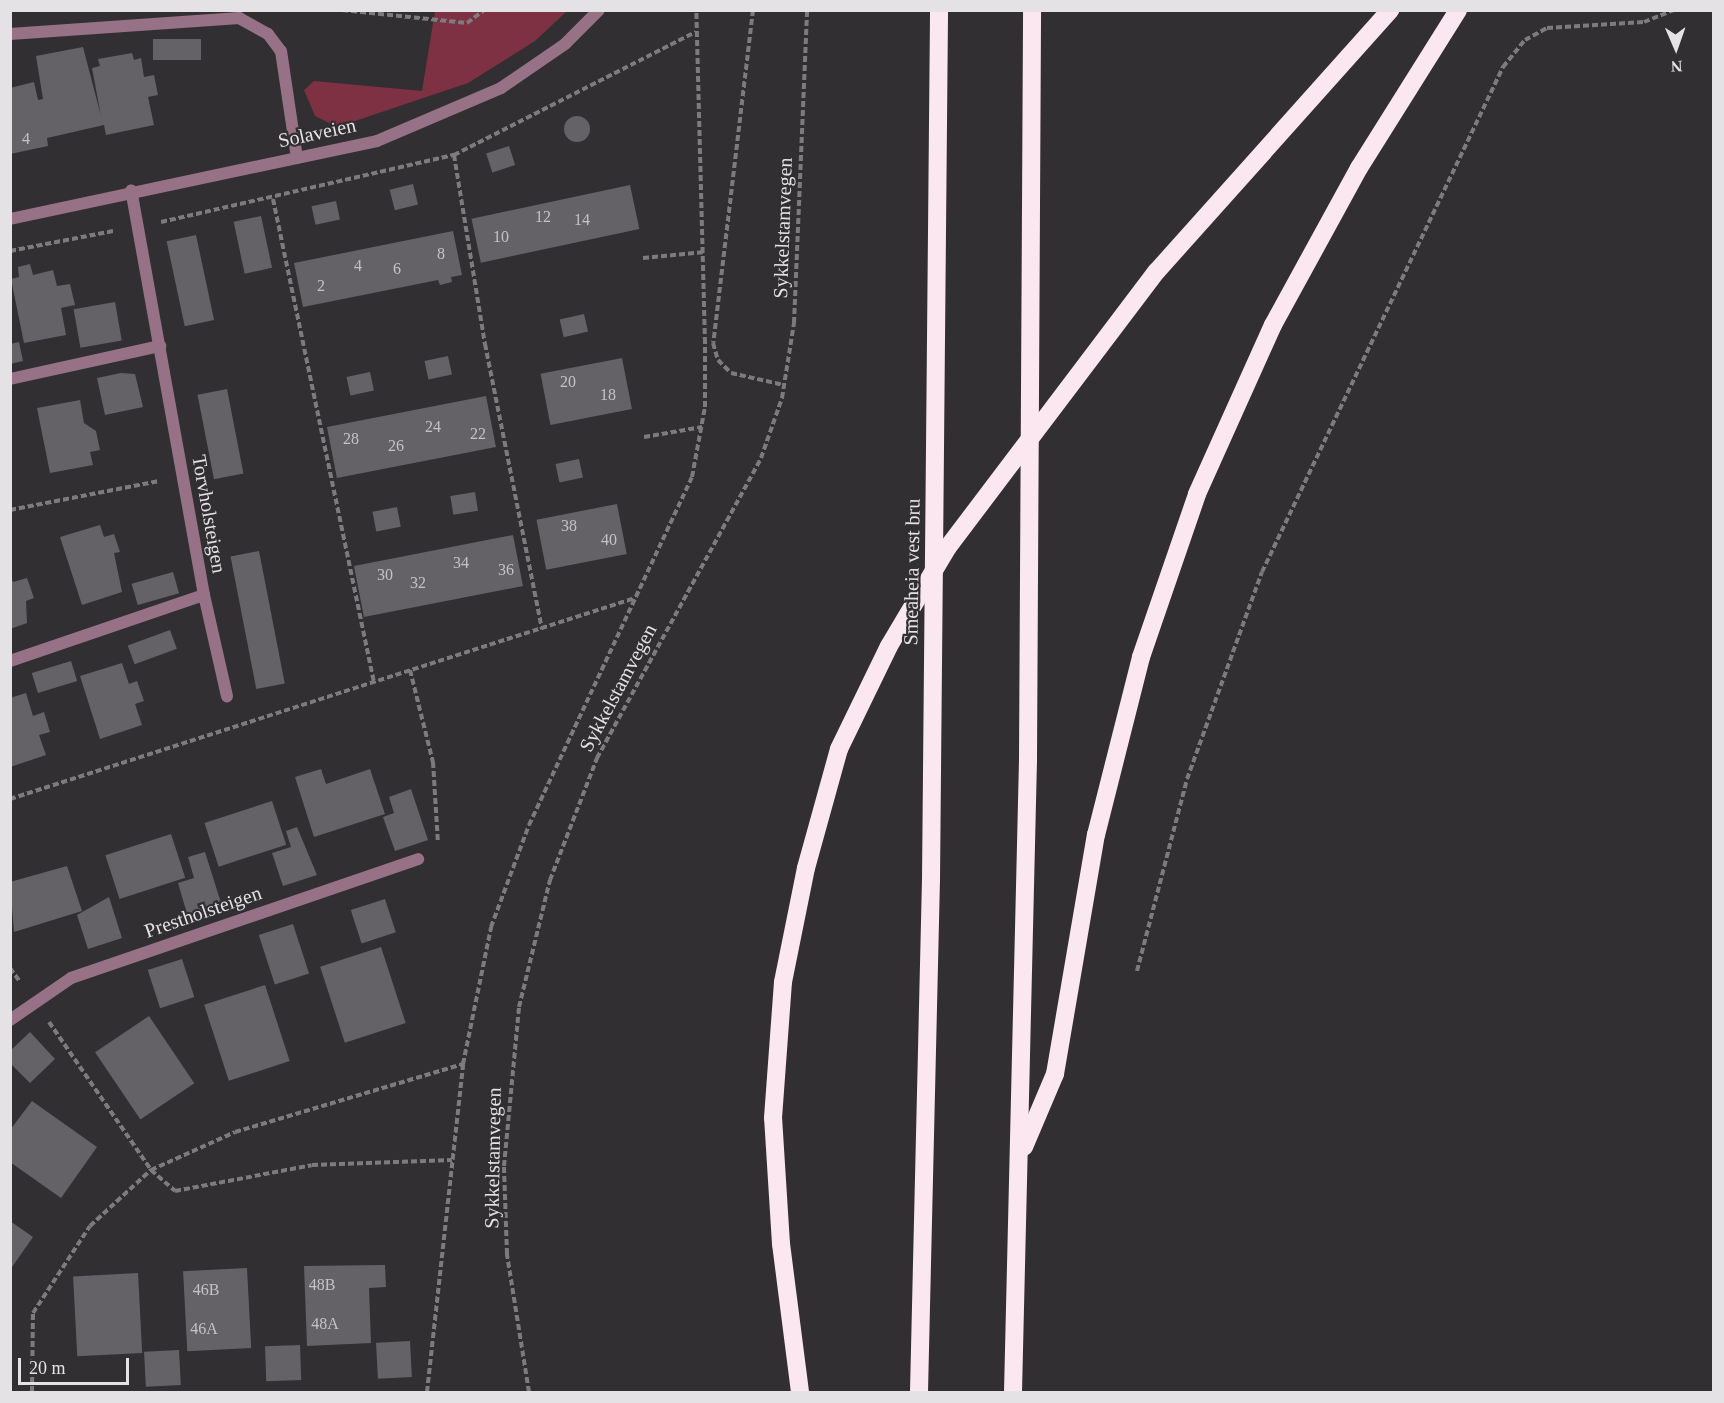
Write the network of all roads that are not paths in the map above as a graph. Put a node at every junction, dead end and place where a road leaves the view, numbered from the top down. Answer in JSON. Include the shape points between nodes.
{"nodes":[{"id":1,"x":599,"y":10,"type":"edge"},
{"id":2,"x":939,"y":10,"type":"edge"},
{"id":3,"x":1032,"y":10,"type":"edge"},
{"id":4,"x":1390,"y":10,"type":"edge"},
{"id":5,"x":1458,"y":10,"type":"edge"},
{"id":6,"x":10,"y":34,"type":"edge"},
{"id":7,"x":297,"y":158,"type":"junction"},
{"id":8,"x":130,"y":191,"type":"junction"},
{"id":9,"x":10,"y":219,"type":"edge"},
{"id":10,"x":160,"y":346,"type":"junction"},
{"id":11,"x":10,"y":379,"type":"edge"},
{"id":12,"x":204,"y":595,"type":"junction"},
{"id":13,"x":10,"y":661,"type":"edge"},
{"id":14,"x":227,"y":696,"type":"dead end"},
{"id":15,"x":418,"y":859,"type":"dead end"},
{"id":16,"x":10,"y":1020,"type":"edge"},
{"id":17,"x":1020,"y":1157,"type":"junction"},
{"id":18,"x":800,"y":1392,"type":"edge"},
{"id":19,"x":919,"y":1392,"type":"edge"},
{"id":20,"x":1012,"y":1392,"type":"edge"}],
"edges":[{"from":1,"to":7,"type":"street","name":"Solaveien","via":[[565,44],[480,98],[377,141]]},
{"from":2,"to":19,"type":"highway","name":"Smeaheia vest bru","via":[[933,781]]},
{"from":3,"to":17,"type":"highway","via":[[1030,588]]},
{"from":4,"to":18,"type":"highway","via":[[1157,271],[948,547],[889,646],[839,749],[806,868],[783,982],[773,1118],[781,1244]]},
{"from":5,"to":17,"type":"highway","via":[[1359,168],[1273,325],[1197,494],[1141,657],[1096,835],[1055,1074]]},
{"from":6,"to":7,"type":"street","via":[[238,18],[268,34],[281,51]]},
{"from":7,"to":8,"type":"street","name":"Solaveien"},
{"from":8,"to":9,"type":"street","name":"Solaveien"},
{"from":8,"to":10,"type":"street","name":"Torvholsteigen"},
{"from":10,"to":11,"type":"street"},
{"from":10,"to":12,"type":"street","name":"Torvholsteigen"},
{"from":12,"to":13,"type":"street","name":"Torvholsteigen"},
{"from":12,"to":14,"type":"street"},
{"from":15,"to":16,"type":"street","name":"Prestholsteigen","via":[[71,978],[33,999]]},
{"from":17,"to":20,"type":"highway"}]}
